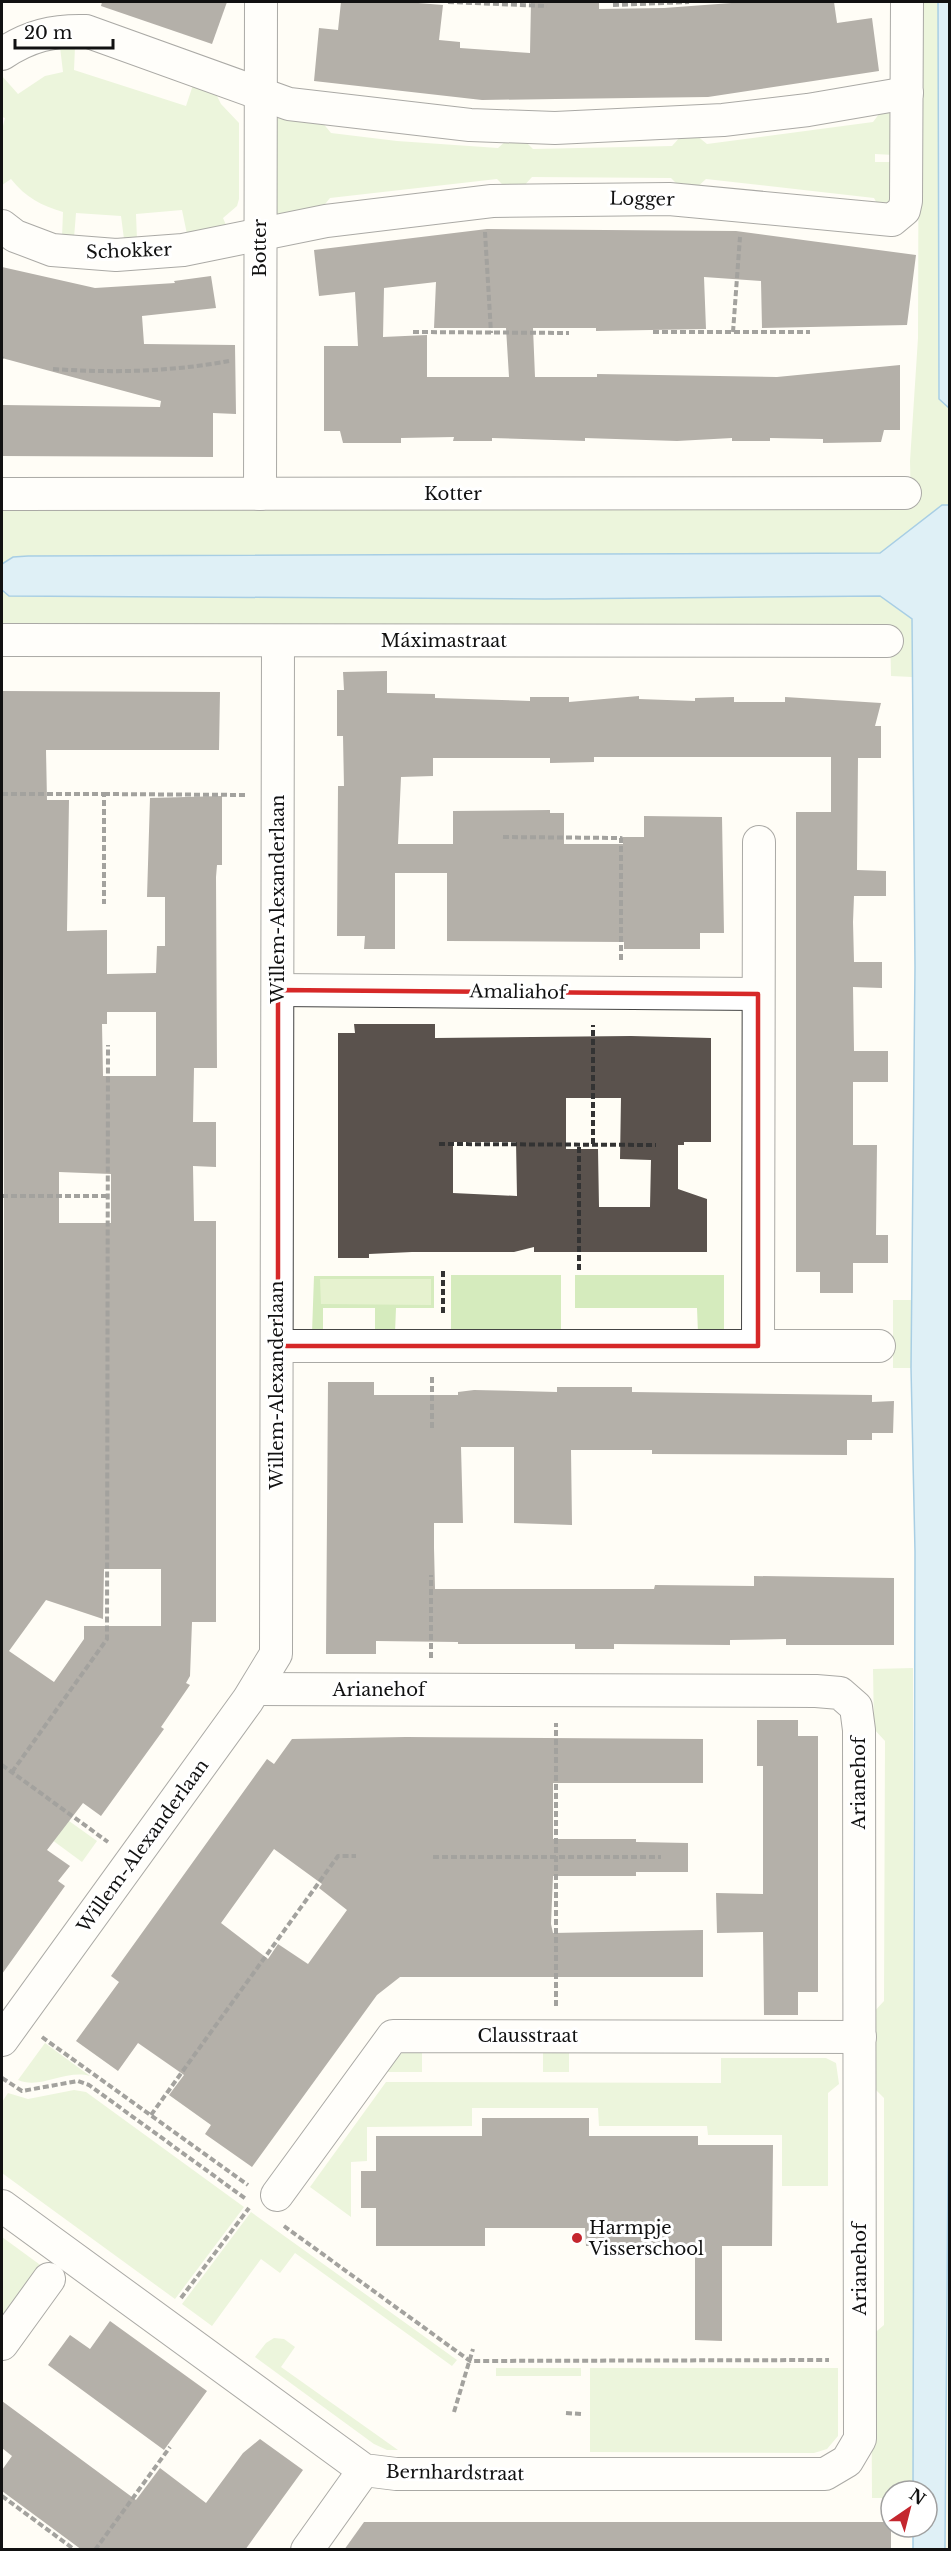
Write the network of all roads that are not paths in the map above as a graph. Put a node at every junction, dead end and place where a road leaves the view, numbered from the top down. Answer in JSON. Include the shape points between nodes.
{"nodes":[{"id":1,"x":261,"y":2,"type":"edge"},
{"id":2,"x":907,"y":2,"type":"edge"},
{"id":3,"x":2,"y":54,"type":"edge"},
{"id":4,"x":260,"y":93,"type":"junction"},
{"id":5,"x":907,"y":93,"type":"junction"},
{"id":6,"x":2,"y":226,"type":"edge"},
{"id":7,"x":260,"y":234,"type":"junction"},
{"id":8,"x":906,"y":492,"type":"dead end"},
{"id":9,"x":2,"y":494,"type":"edge"},
{"id":10,"x":260,"y":494,"type":"junction"},
{"id":11,"x":2,"y":640,"type":"edge"},
{"id":12,"x":278,"y":641,"type":"junction"},
{"id":13,"x":887,"y":641,"type":"dead end"},
{"id":14,"x":759,"y":842,"type":"dead end"},
{"id":15,"x":278,"y":990,"type":"junction"},
{"id":16,"x":758,"y":994,"type":"junction"},
{"id":17,"x":278,"y":1346,"type":"junction"},
{"id":18,"x":758,"y":1346,"type":"junction"},
{"id":19,"x":879,"y":1346,"type":"dead end"},
{"id":20,"x":256,"y":1689,"type":"junction"},
{"id":21,"x":860,"y":2037,"type":"junction"},
{"id":22,"x":2,"y":2038,"type":"edge"},
{"id":23,"x":2,"y":2206,"type":"edge"},
{"id":24,"x":269,"y":2207,"type":"road end"},
{"id":25,"x":49,"y":2279,"type":"dead end"},
{"id":26,"x":2,"y":2344,"type":"edge"},
{"id":27,"x":847,"y":2461,"type":"joint"},
{"id":28,"x":364,"y":2470,"type":"junction"},
{"id":29,"x":307,"y":2550,"type":"edge"}],
"edges":[{"from":1,"to":4,"type":"street","name":"Botter"},
{"from":2,"to":5,"type":"street","name":"Logger"},
{"from":3,"to":4,"type":"street","via":[[40,34],[86,31]]},
{"from":4,"to":5,"type":"street","via":[[289,104],[373,116],[555,128],[760,117]]},
{"from":4,"to":7,"type":"street","name":"Botter"},
{"from":5,"to":7,"type":"street","name":"Logger","via":[[906,201],[904,210],[892,220],[703,201],[492,201],[326,221]]},
{"from":6,"to":7,"type":"street","name":"Schokker","via":[[15,236],[52,250],[116,255],[183,250]]},
{"from":7,"to":10,"type":"street","name":"Botter"},
{"from":8,"to":10,"type":"street","name":"Kotter"},
{"from":9,"to":10,"type":"street","name":"Kotter"},
{"from":11,"to":12,"type":"street","name":"Máximastraat"},
{"from":12,"to":13,"type":"street","name":"Máximastraat"},
{"from":12,"to":15,"type":"street","name":"Willem-Alexanderlaan"},
{"from":14,"to":16,"type":"street"},
{"from":15,"to":16,"type":"street","name":"Amaliahof"},
{"from":15,"to":17,"type":"street","name":"Willem-Alexanderlaan"},
{"from":16,"to":18,"type":"street"},
{"from":17,"to":18,"type":"street"},
{"from":17,"to":20,"type":"street","name":"Willem-Alexanderlaan","via":[[276,1654]]},
{"from":18,"to":19,"type":"street"},
{"from":20,"to":21,"type":"street","name":"Arianehof","via":[[840,1693],[856,1707],[859,1730]]},
{"from":20,"to":22,"type":"street","name":"Willem-Alexanderlaan"},
{"from":21,"to":24,"type":"street","name":"Clausstraat","via":[[393,2036]]},
{"from":21,"to":27,"type":"street","name":"Arianehof","via":[[860,2439]]},
{"from":23,"to":28,"type":"street","name":"Bernhardstraat"},
{"from":25,"to":26,"type":"street"},
{"from":27,"to":28,"type":"street","name":"Bernhardstraat","via":[[825,2474],[396,2474]]},
{"from":28,"to":29,"type":"street"}]}
